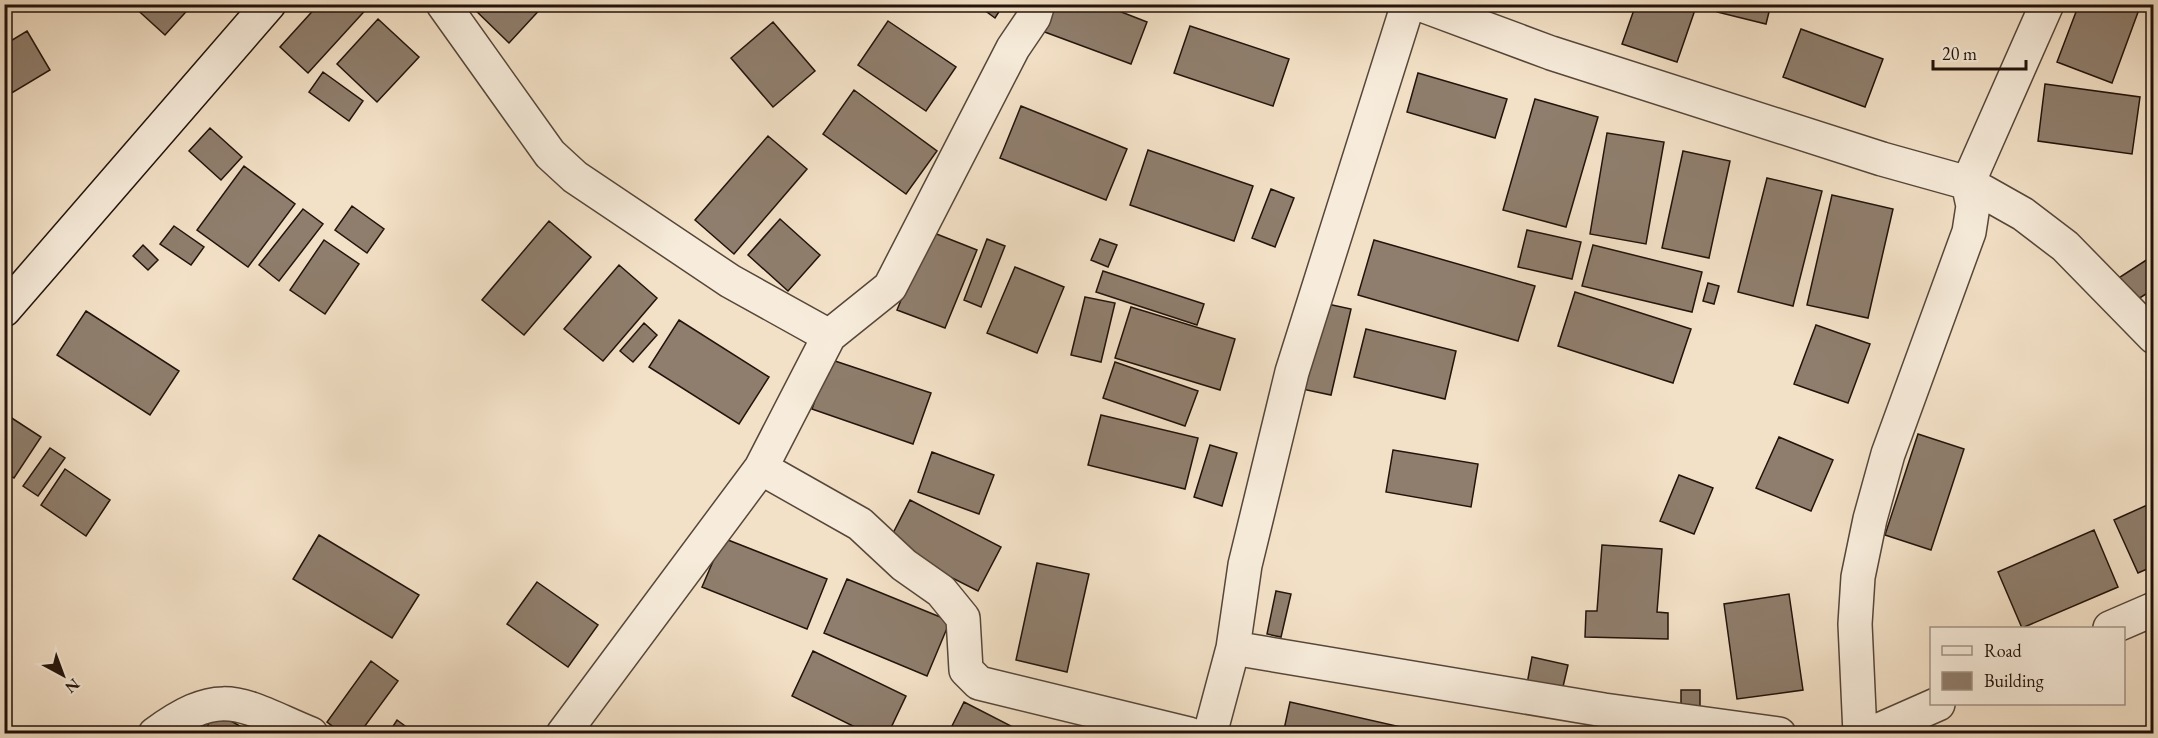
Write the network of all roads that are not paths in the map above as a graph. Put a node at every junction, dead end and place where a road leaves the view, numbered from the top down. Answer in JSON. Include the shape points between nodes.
{"nodes":[{"id":1,"x":269,"y":4,"type":"edge"},
{"id":2,"x":443,"y":4,"type":"edge"},
{"id":3,"x":1038,"y":4,"type":"edge"},
{"id":4,"x":1408,"y":4,"type":"edge"},
{"id":5,"x":1419,"y":4,"type":"edge"},
{"id":6,"x":2047,"y":4,"type":"edge"},
{"id":7,"x":1968,"y":183,"type":"junction"},
{"id":8,"x":4,"y":310,"type":"edge"},
{"id":9,"x":829,"y":336,"type":"junction"},
{"id":10,"x":2154,"y":337,"type":"edge"},
{"id":11,"x":761,"y":468,"type":"junction"},
{"id":12,"x":2154,"y":609,"type":"edge"},
{"id":13,"x":2111,"y":627,"type":"edge"},
{"id":14,"x":1233,"y":648,"type":"junction"},
{"id":15,"x":1936,"y":705,"type":"edge"},
{"id":16,"x":1602,"y":722,"type":"edge"},
{"id":17,"x":155,"y":734,"type":"edge"},
{"id":18,"x":311,"y":734,"type":"edge"},
{"id":19,"x":563,"y":734,"type":"edge"},
{"id":20,"x":1189,"y":734,"type":"edge"},
{"id":21,"x":1210,"y":734,"type":"edge"},
{"id":22,"x":1779,"y":734,"type":"edge"},
{"id":23,"x":1860,"y":734,"type":"edge"},
{"id":24,"x":1870,"y":734,"type":"edge"}],
"edges":[{"from":1,"to":8,"type":"street"},
{"from":2,"to":9,"type":"street","via":[[550,154],[575,177],[730,281]]},
{"from":3,"to":9,"type":"street","via":[[890,287]]},
{"from":4,"to":14,"type":"street","via":[[1292,372],[1245,565]]},
{"from":5,"to":7,"type":"street","via":[[1551,53]]},
{"from":6,"to":7,"type":"street"},
{"from":7,"to":10,"type":"street","via":[[2023,214],[2065,246]]},
{"from":7,"to":23,"type":"street","via":[[1973,206],[1969,232],[1888,454],[1858,577],[1855,624]]},
{"from":9,"to":11,"type":"street"},
{"from":11,"to":19,"type":"street"},
{"from":11,"to":20,"type":"street","via":[[860,524],[904,565],[941,591],[963,618],[966,670],[979,683]]},
{"from":12,"to":13,"type":"street"},
{"from":14,"to":16,"type":"street"},
{"from":14,"to":21,"type":"street"},
{"from":15,"to":24,"type":"street"},
{"from":16,"to":22,"type":"street"},
{"from":17,"to":18,"type":"street","via":[[203,705],[224,702]]}]}
